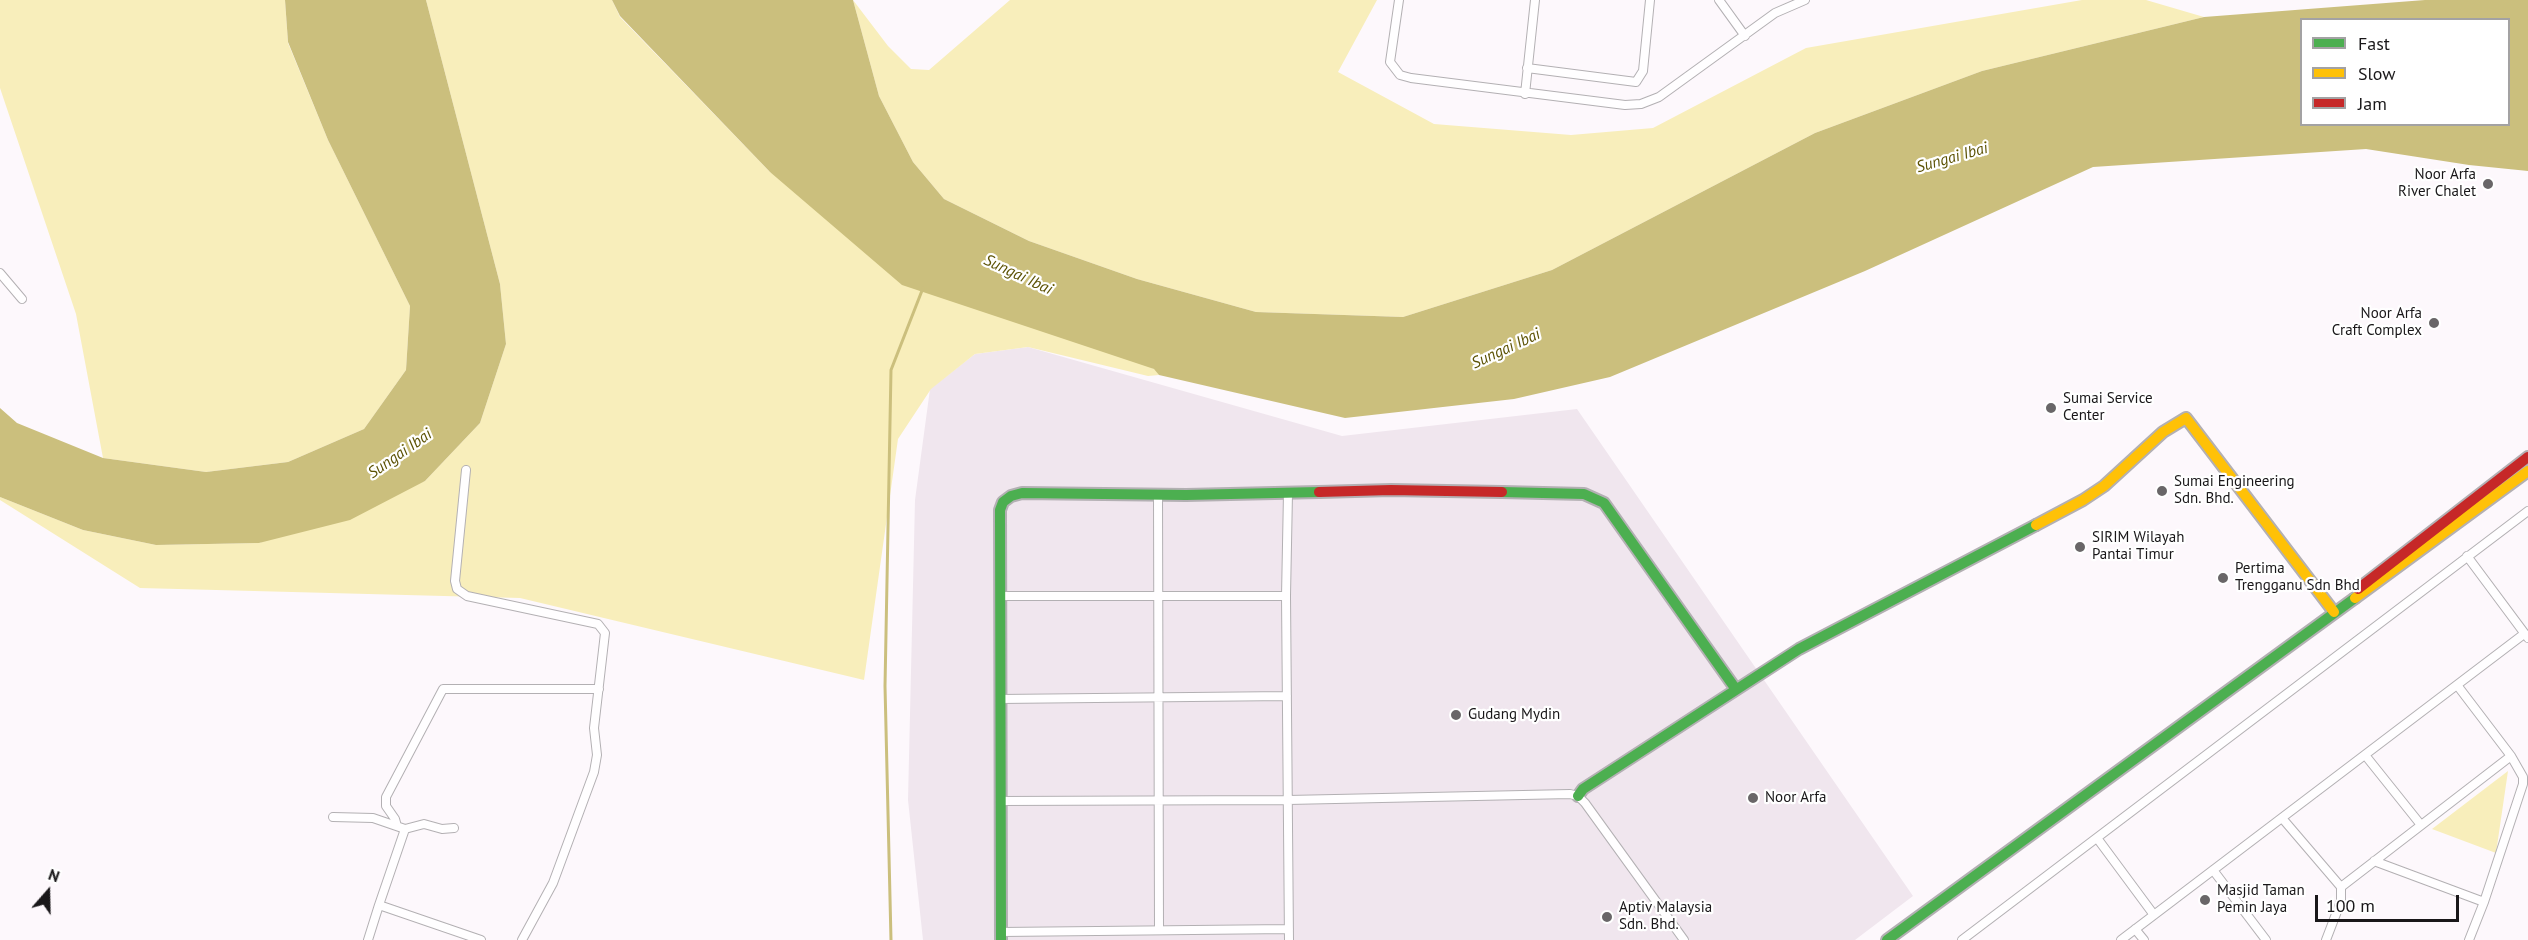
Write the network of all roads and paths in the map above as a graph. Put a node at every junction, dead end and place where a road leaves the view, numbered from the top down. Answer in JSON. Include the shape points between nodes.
{"nodes":[{"id":1,"x":1399,"y":0,"type":"edge"},
{"id":2,"x":1535,"y":0,"type":"edge"},
{"id":3,"x":1650,"y":0,"type":"edge"},
{"id":4,"x":1719,"y":0,"type":"edge"},
{"id":5,"x":1805,"y":0,"type":"edge"},
{"id":6,"x":1745,"y":36,"type":"junction"},
{"id":7,"x":1527,"y":69,"type":"junction"},
{"id":8,"x":1525,"y":94,"type":"junction"},
{"id":9,"x":0,"y":273,"type":"edge"},
{"id":10,"x":22,"y":299,"type":"dead end"},
{"id":11,"x":2528,"y":457,"type":"edge"},
{"id":12,"x":466,"y":470,"type":"dead end"},
{"id":13,"x":2528,"y":471,"type":"edge"},
{"id":14,"x":1288,"y":493,"type":"junction"},
{"id":15,"x":1158,"y":494,"type":"junction"},
{"id":16,"x":2528,"y":511,"type":"edge"},
{"id":17,"x":2467,"y":556,"type":"junction"},
{"id":18,"x":1000,"y":596,"type":"junction"},
{"id":19,"x":1158,"y":596,"type":"junction"},
{"id":20,"x":1286,"y":596,"type":"junction"},
{"id":21,"x":2334,"y":612,"type":"junction"},
{"id":22,"x":2526,"y":636,"type":"edge"},
{"id":23,"x":2457,"y":685,"type":"junction"},
{"id":24,"x":1735,"y":688,"type":"junction"},
{"id":25,"x":599,"y":689,"type":"junction"},
{"id":26,"x":1287,"y":696,"type":"junction"},
{"id":27,"x":1158,"y":697,"type":"junction"},
{"id":28,"x":1000,"y":699,"type":"junction"},
{"id":29,"x":2365,"y":755,"type":"junction"},
{"id":30,"x":2511,"y":756,"type":"junction"},
{"id":31,"x":1578,"y":796,"type":"junction"},
{"id":32,"x":1159,"y":800,"type":"junction"},
{"id":33,"x":1288,"y":800,"type":"junction"},
{"id":34,"x":1000,"y":801,"type":"junction"},
{"id":35,"x":333,"y":817,"type":"dead end"},
{"id":36,"x":2282,"y":818,"type":"junction"},
{"id":37,"x":2421,"y":825,"type":"junction"},
{"id":38,"x":397,"y":826,"type":"junction"},
{"id":39,"x":454,"y":828,"type":"dead end"},
{"id":40,"x":405,"y":829,"type":"junction"},
{"id":41,"x":2097,"y":838,"type":"junction"},
{"id":42,"x":2374,"y":861,"type":"junction"},
{"id":43,"x":2213,"y":870,"type":"junction"},
{"id":44,"x":2340,"y":887,"type":"junction"},
{"id":45,"x":2484,"y":902,"type":"junction"},
{"id":46,"x":379,"y":905,"type":"junction"},
{"id":47,"x":2154,"y":915,"type":"junction"},
{"id":48,"x":1289,"y":929,"type":"junction"},
{"id":49,"x":2135,"y":929,"type":"junction"},
{"id":50,"x":1159,"y":930,"type":"junction"},
{"id":51,"x":1001,"y":936,"type":"edge"},
{"id":52,"x":368,"y":940,"type":"edge"},
{"id":53,"x":481,"y":940,"type":"edge"},
{"id":54,"x":522,"y":940,"type":"edge"},
{"id":55,"x":1289,"y":940,"type":"edge"},
{"id":56,"x":1684,"y":940,"type":"edge"},
{"id":57,"x":1887,"y":940,"type":"edge"},
{"id":58,"x":1962,"y":940,"type":"edge"},
{"id":59,"x":2121,"y":940,"type":"edge"},
{"id":60,"x":2144,"y":940,"type":"edge"},
{"id":61,"x":2266,"y":940,"type":"edge"},
{"id":62,"x":2326,"y":940,"type":"edge"},
{"id":63,"x":2469,"y":940,"type":"edge"}],
"edges":[{"from":1,"to":8,"type":"street","via":[[1390,62],[1400,75]]},
{"from":2,"to":7,"type":"street"},
{"from":3,"to":7,"type":"street","via":[[1643,70],[1636,82]]},
{"from":4,"to":6,"type":"street"},
{"from":5,"to":6,"type":"street","via":[[1775,13]]},
{"from":6,"to":8,"type":"street","via":[[1651,101],[1625,105]]},
{"from":7,"to":8,"type":"street"},
{"from":9,"to":10,"type":"street"},
{"from":11,"to":21,"type":"street","via":[[2348,596]]},
{"from":12,"to":25,"type":"street","via":[[457,589],[467,596],[603,627],[606,639]]},
{"from":13,"to":21,"type":"street"},
{"from":14,"to":15,"type":"street"},
{"from":14,"to":20,"type":"street"},
{"from":14,"to":24,"type":"street","via":[[1447,490],[1595,497],[1604,503]]},
{"from":15,"to":18,"type":"street","via":[[1022,493],[1003,501]]},
{"from":15,"to":19,"type":"street"},
{"from":16,"to":17,"type":"street"},
{"from":17,"to":22,"type":"street"},
{"from":17,"to":41,"type":"street"},
{"from":18,"to":19,"type":"street"},
{"from":18,"to":28,"type":"street"},
{"from":19,"to":20,"type":"street"},
{"from":19,"to":27,"type":"street"},
{"from":20,"to":26,"type":"street"},
{"from":21,"to":24,"type":"street","via":[[2187,418],[2163,432],[2083,501],[1799,649]]},
{"from":21,"to":57,"type":"street"},
{"from":22,"to":23,"type":"street"},
{"from":23,"to":29,"type":"street"},
{"from":23,"to":30,"type":"street"},
{"from":24,"to":31,"type":"street","via":[[1689,722],[1582,789]]},
{"from":25,"to":38,"type":"street","via":[[443,689],[386,798]]},
{"from":25,"to":54,"type":"street","via":[[594,772],[553,883]]},
{"from":26,"to":27,"type":"street"},
{"from":26,"to":33,"type":"street"},
{"from":27,"to":28,"type":"street"},
{"from":27,"to":32,"type":"street"},
{"from":28,"to":34,"type":"street"},
{"from":29,"to":36,"type":"street"},
{"from":29,"to":37,"type":"street"},
{"from":30,"to":37,"type":"street"},
{"from":30,"to":45,"type":"street","via":[[2523,784]]},
{"from":31,"to":33,"type":"street"},
{"from":31,"to":56,"type":"street"},
{"from":32,"to":33,"type":"street"},
{"from":32,"to":34,"type":"street"},
{"from":32,"to":50,"type":"street"},
{"from":33,"to":48,"type":"street"},
{"from":34,"to":51,"type":"street"},
{"from":35,"to":38,"type":"street","via":[[373,818]]},
{"from":36,"to":43,"type":"street"},
{"from":36,"to":44,"type":"street"},
{"from":37,"to":42,"type":"street"},
{"from":38,"to":40,"type":"street"},
{"from":39,"to":40,"type":"street","via":[[424,824]]},
{"from":40,"to":46,"type":"street"},
{"from":41,"to":47,"type":"street"},
{"from":41,"to":58,"type":"street"},
{"from":42,"to":44,"type":"street"},
{"from":42,"to":45,"type":"street"},
{"from":43,"to":47,"type":"street"},
{"from":43,"to":61,"type":"street"},
{"from":44,"to":62,"type":"street","via":[[2341,901]]},
{"from":45,"to":63,"type":"street"},
{"from":46,"to":52,"type":"street"},
{"from":46,"to":53,"type":"street"},
{"from":47,"to":49,"type":"street"},
{"from":48,"to":50,"type":"street"},
{"from":48,"to":55,"type":"street"},
{"from":49,"to":59,"type":"street"},
{"from":49,"to":60,"type":"street"},
{"from":50,"to":51,"type":"street"}]}
